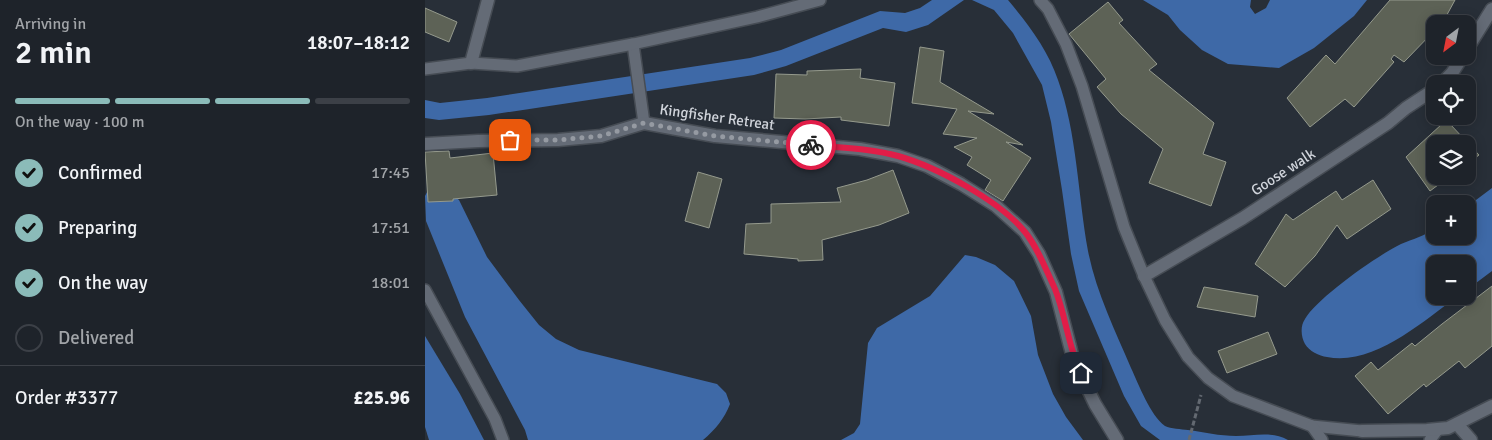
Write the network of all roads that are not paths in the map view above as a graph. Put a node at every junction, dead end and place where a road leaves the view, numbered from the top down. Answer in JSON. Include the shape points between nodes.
{"nodes":[{"id":1,"x":488,"y":0,"type":"edge"},
{"id":2,"x":820,"y":0,"type":"edge"},
{"id":3,"x":1040,"y":0,"type":"edge"},
{"id":4,"x":1492,"y":9,"type":"edge"},
{"id":5,"x":1476,"y":34,"type":"edge"},
{"id":6,"x":633,"y":44,"type":"junction"},
{"id":7,"x":471,"y":63,"type":"junction"},
{"id":8,"x":425,"y":69,"type":"edge"},
{"id":9,"x":1426,"y":95,"type":"edge"},
{"id":10,"x":644,"y":123,"type":"junction"},
{"id":11,"x":425,"y":144,"type":"edge"},
{"id":12,"x":1144,"y":276,"type":"junction"},
{"id":13,"x":425,"y":290,"type":"edge"},
{"id":14,"x":1492,"y":406,"type":"edge"},
{"id":15,"x":1457,"y":424,"type":"junction"},
{"id":16,"x":1312,"y":426,"type":"junction"},
{"id":17,"x":1438,"y":429,"type":"junction"},
{"id":18,"x":1362,"y":431,"type":"joint"},
{"id":19,"x":503,"y":440,"type":"edge"},
{"id":20,"x":1117,"y":440,"type":"edge"},
{"id":21,"x":1322,"y":440,"type":"edge"},
{"id":22,"x":1430,"y":440,"type":"edge"},
{"id":23,"x":1471,"y":440,"type":"edge"}],
"edges":[{"from":1,"to":7,"type":"street"},
{"from":2,"to":6,"type":"lane"},
{"from":3,"to":12,"type":"lane","via":[[1066,44],[1082,86],[1124,227]]},
{"from":4,"to":5,"type":"street"},
{"from":6,"to":7,"type":"lane","via":[[517,66]]},
{"from":6,"to":10,"type":"lane"},
{"from":7,"to":8,"type":"lane"},
{"from":9,"to":12,"type":"street","name":"Goose walk","via":[[1243,218]]},
{"from":10,"to":11,"type":"street","name":"Kingfisher Retreat","via":[[601,136]]},
{"from":10,"to":20,"type":"street","name":"Kingfisher Retreat","via":[[715,136],[860,149],[898,156],[927,166],[996,206],[1025,232],[1039,254],[1056,292],[1073,358]]},
{"from":12,"to":16,"type":"lane","via":[[1165,320],[1188,357],[1208,378],[1233,396]]},
{"from":13,"to":19,"type":"lane","via":[[495,419]]},
{"from":14,"to":15,"type":"street"},
{"from":15,"to":17,"type":"street"},
{"from":15,"to":23,"type":"street"},
{"from":16,"to":18,"type":"lane"},
{"from":16,"to":21,"type":"lane"},
{"from":17,"to":18,"type":"street"},
{"from":17,"to":22,"type":"lane"}]}
